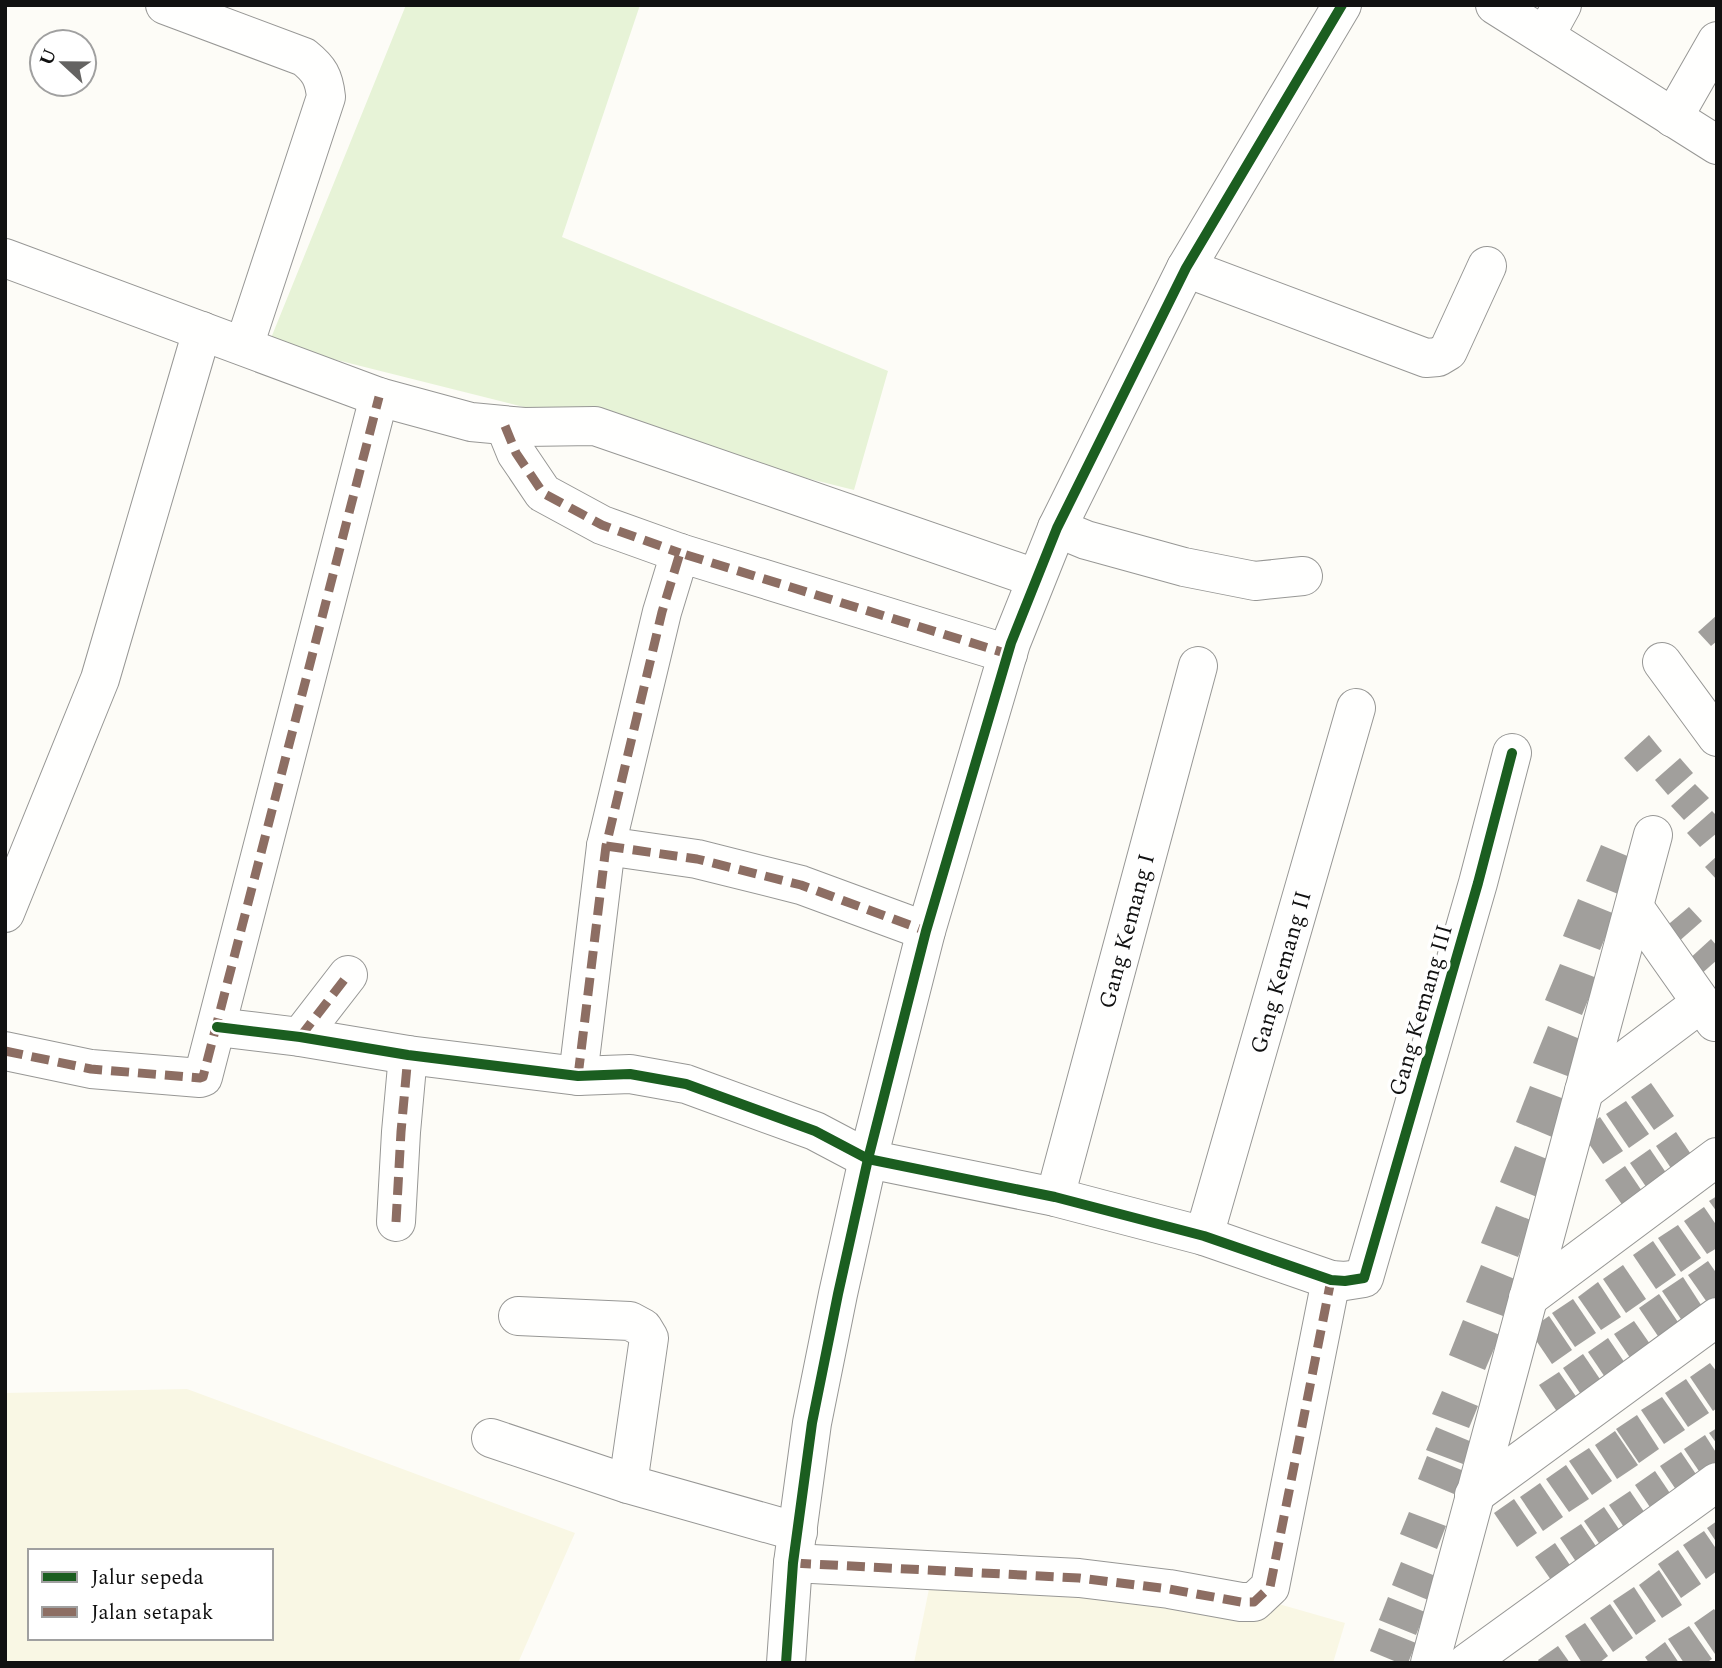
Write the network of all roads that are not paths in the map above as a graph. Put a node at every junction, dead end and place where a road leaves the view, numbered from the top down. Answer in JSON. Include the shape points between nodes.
{"nodes":[{"id":1,"x":1342,"y":5,"type":"edge"},
{"id":2,"x":1495,"y":5,"type":"edge"},
{"id":3,"x":173,"y":7,"type":"edge"},
{"id":4,"x":1553,"y":21,"type":"edge"},
{"id":5,"x":1717,"y":41,"type":"edge"},
{"id":6,"x":1673,"y":118,"type":"junction"},
{"id":7,"x":1717,"y":145,"type":"edge"},
{"id":8,"x":5,"y":258,"type":"edge"},
{"id":9,"x":1487,"y":266,"type":"dead end"},
{"id":10,"x":1186,"y":268,"type":"junction"},
{"id":11,"x":202,"y":331,"type":"junction"},
{"id":12,"x":244,"y":346,"type":"junction"},
{"id":13,"x":379,"y":397,"type":"junction"},
{"id":14,"x":505,"y":426,"type":"junction"},
{"id":15,"x":1057,"y":528,"type":"junction"},
{"id":16,"x":680,"y":553,"type":"junction"},
{"id":17,"x":1303,"y":576,"type":"dead end"},
{"id":18,"x":1035,"y":578,"type":"junction"},
{"id":19,"x":1007,"y":654,"type":"junction"},
{"id":20,"x":1662,"y":662,"type":"dead end"},
{"id":21,"x":1198,"y":666,"type":"dead end"},
{"id":22,"x":1356,"y":708,"type":"dead end"},
{"id":23,"x":1717,"y":737,"type":"edge"},
{"id":24,"x":1512,"y":753,"type":"dead end"},
{"id":25,"x":1653,"y":835,"type":"dead end"},
{"id":26,"x":606,"y":846,"type":"junction"},
{"id":27,"x":1634,"y":907,"type":"junction"},
{"id":28,"x":5,"y":913,"type":"edge"},
{"id":29,"x":926,"y":931,"type":"junction"},
{"id":30,"x":348,"y":975,"type":"dead end"},
{"id":31,"x":1709,"y":1014,"type":"edge"},
{"id":32,"x":217,"y":1027,"type":"junction"},
{"id":33,"x":300,"y":1037,"type":"junction"},
{"id":34,"x":5,"y":1051,"type":"edge"},
{"id":35,"x":408,"y":1055,"type":"junction"},
{"id":36,"x":578,"y":1076,"type":"junction"},
{"id":37,"x":1584,"y":1091,"type":"junction"},
{"id":38,"x":1717,"y":1157,"type":"edge"},
{"id":39,"x":868,"y":1159,"type":"junction"},
{"id":40,"x":1055,"y":1197,"type":"junction"},
{"id":41,"x":396,"y":1222,"type":"dead end"},
{"id":42,"x":1204,"y":1236,"type":"junction"},
{"id":43,"x":1347,"y":1279,"type":"junction"},
{"id":44,"x":1528,"y":1298,"type":"junction"},
{"id":45,"x":518,"y":1316,"type":"dead end"},
{"id":46,"x":1717,"y":1317,"type":"edge"},
{"id":47,"x":491,"y":1438,"type":"dead end"},
{"id":48,"x":1717,"y":1482,"type":"edge"},
{"id":49,"x":628,"y":1483,"type":"junction"},
{"id":50,"x":1474,"y":1495,"type":"junction"},
{"id":51,"x":795,"y":1548,"type":"junction"},
{"id":52,"x":786,"y":1663,"type":"edge"},
{"id":53,"x":1430,"y":1663,"type":"edge"},
{"id":54,"x":1467,"y":1663,"type":"edge"}],
"edges":[{"from":1,"to":10,"type":"street"},
{"from":2,"to":4,"type":"street"},
{"from":3,"to":12,"type":"street","via":[[303,57],[325,80],[326,97]]},
{"from":4,"to":6,"type":"street"},
{"from":5,"to":6,"type":"street"},
{"from":6,"to":7,"type":"street"},
{"from":8,"to":11,"type":"street"},
{"from":9,"to":10,"type":"street","via":[[1448,351],[1426,358]]},
{"from":10,"to":15,"type":"street"},
{"from":11,"to":12,"type":"street"},
{"from":11,"to":28,"type":"street","via":[[100,679]]},
{"from":12,"to":13,"type":"street"},
{"from":13,"to":14,"type":"street","via":[[471,422]]},
{"from":13,"to":32,"type":"street"},
{"from":14,"to":16,"type":"street","via":[[516,453],[543,493],[602,525]]},
{"from":14,"to":18,"type":"street","via":[[595,426]]},
{"from":15,"to":17,"type":"street","via":[[1086,540],[1255,581]]},
{"from":15,"to":18,"type":"street"},
{"from":16,"to":19,"type":"street"},
{"from":16,"to":26,"type":"street"},
{"from":18,"to":19,"type":"street"},
{"from":19,"to":29,"type":"street"},
{"from":20,"to":23,"type":"street"},
{"from":21,"to":40,"type":"street","name":"Gang Kemang I"},
{"from":22,"to":42,"type":"street","name":"Gang Kemang II"},
{"from":24,"to":43,"type":"street","name":"Gang Kemang III","via":[[1478,883]]},
{"from":25,"to":27,"type":"street"},
{"from":26,"to":29,"type":"street","via":[[697,859],[801,885]]},
{"from":26,"to":36,"type":"street"},
{"from":27,"to":31,"type":"street"},
{"from":27,"to":37,"type":"street"},
{"from":29,"to":39,"type":"street"},
{"from":30,"to":33,"type":"street"},
{"from":31,"to":37,"type":"street"},
{"from":32,"to":33,"type":"street"},
{"from":32,"to":34,"type":"street","via":[[200,1078],[91,1069]]},
{"from":33,"to":35,"type":"street"},
{"from":35,"to":36,"type":"street"},
{"from":35,"to":41,"type":"street"},
{"from":36,"to":39,"type":"street","via":[[630,1074],[687,1084],[815,1131]]},
{"from":37,"to":44,"type":"street"},
{"from":38,"to":44,"type":"street"},
{"from":39,"to":40,"type":"street"},
{"from":39,"to":51,"type":"street","via":[[812,1423]]},
{"from":40,"to":42,"type":"street"},
{"from":42,"to":43,"type":"street"},
{"from":43,"to":51,"type":"street","name":"Gang Kemang III","via":[[1270,1587],[1254,1602]]},
{"from":44,"to":50,"type":"street"},
{"from":45,"to":49,"type":"street","via":[[630,1321],[643,1328],[649,1338]]},
{"from":46,"to":50,"type":"street"},
{"from":47,"to":49,"type":"street"},
{"from":48,"to":54,"type":"street"},
{"from":49,"to":51,"type":"street"},
{"from":50,"to":53,"type":"street"},
{"from":51,"to":52,"type":"street"}]}
